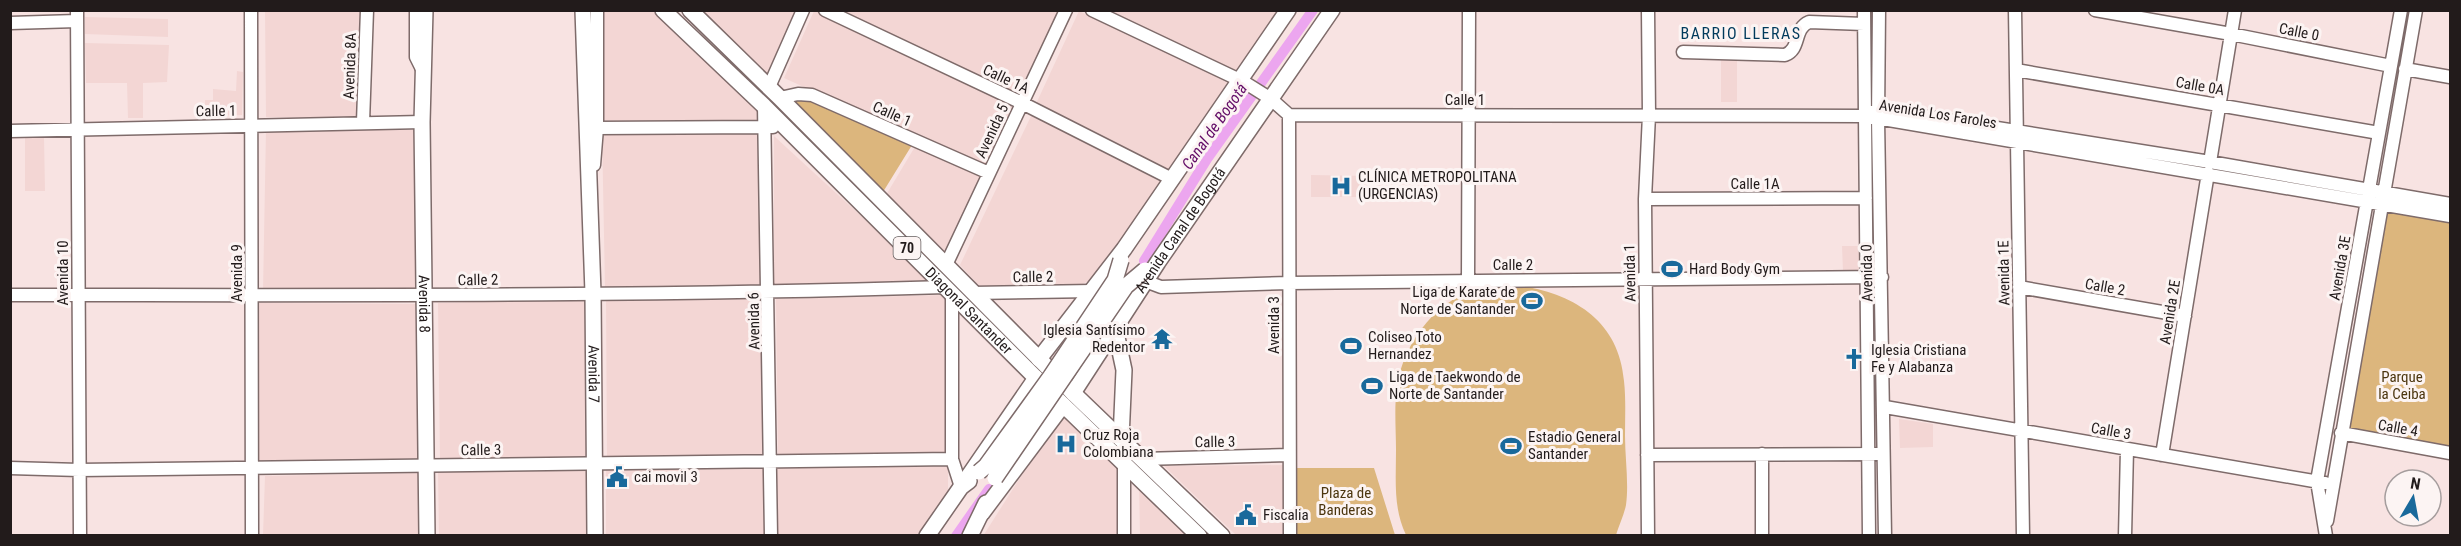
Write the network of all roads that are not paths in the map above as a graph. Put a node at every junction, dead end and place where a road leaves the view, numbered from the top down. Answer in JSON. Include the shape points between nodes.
{"nodes":[{"id":1,"x":251,"y":10,"type":"edge"},
{"id":2,"x":367,"y":10,"type":"edge"},
{"id":3,"x":416,"y":10,"type":"edge"},
{"id":4,"x":425,"y":10,"type":"edge"},
{"id":5,"x":597,"y":10,"type":"edge"},
{"id":6,"x":663,"y":10,"type":"edge"},
{"id":7,"x":690,"y":10,"type":"edge"},
{"id":8,"x":803,"y":10,"type":"edge"},
{"id":9,"x":825,"y":10,"type":"edge"},
{"id":10,"x":1066,"y":10,"type":"edge"},
{"id":11,"x":1092,"y":10,"type":"edge"},
{"id":12,"x":1288,"y":10,"type":"edge"},
{"id":13,"x":1332,"y":10,"type":"edge"},
{"id":14,"x":1469,"y":10,"type":"edge"},
{"id":15,"x":1648,"y":10,"type":"edge"},
{"id":16,"x":1864,"y":10,"type":"edge"},
{"id":17,"x":1879,"y":10,"type":"edge"},
{"id":18,"x":2015,"y":10,"type":"edge"},
{"id":19,"x":2095,"y":10,"type":"edge"},
{"id":20,"x":2235,"y":10,"type":"edge"},
{"id":21,"x":2401,"y":10,"type":"edge"},
{"id":22,"x":2416,"y":10,"type":"edge"},
{"id":23,"x":578,"y":14,"type":"edge"},
{"id":24,"x":77,"y":16,"type":"edge"},
{"id":25,"x":10,"y":23,"type":"edge"},
{"id":26,"x":1864,"y":24,"type":"junction"},
{"id":27,"x":2231,"y":34,"type":"junction"},
{"id":28,"x":1683,"y":52,"type":"dead end"},
{"id":29,"x":2391,"y":66,"type":"junction"},
{"id":30,"x":2405,"y":69,"type":"junction"},
{"id":31,"x":2016,"y":70,"type":"junction"},
{"id":32,"x":423,"y":71,"type":"junction"},
{"id":33,"x":2451,"y":77,"type":"edge"},
{"id":34,"x":1242,"y":81,"type":"junction"},
{"id":35,"x":769,"y":87,"type":"junction"},
{"id":36,"x":1268,"y":97,"type":"junction"},
{"id":37,"x":780,"y":98,"type":"junction"},
{"id":38,"x":1022,"y":103,"type":"junction"},
{"id":39,"x":2220,"y":104,"type":"junction"},
{"id":40,"x":764,"y":106,"type":"junction"},
{"id":41,"x":1878,"y":114,"type":"junction"},
{"id":42,"x":1289,"y":115,"type":"junction"},
{"id":43,"x":1468,"y":115,"type":"junction"},
{"id":44,"x":1649,"y":115,"type":"junction"},
{"id":45,"x":1865,"y":116,"type":"junction"},
{"id":46,"x":363,"y":122,"type":"junction"},
{"id":47,"x":422,"y":122,"type":"junction"},
{"id":48,"x":251,"y":125,"type":"junction"},
{"id":49,"x":765,"y":127,"type":"junction"},
{"id":50,"x":785,"y":127,"type":"junction"},
{"id":51,"x":597,"y":128,"type":"junction"},
{"id":52,"x":78,"y":129,"type":"junction"},
{"id":53,"x":12,"y":131,"type":"edge"},
{"id":54,"x":2379,"y":133,"type":"junction"},
{"id":55,"x":2017,"y":137,"type":"junction"},
{"id":56,"x":2209,"y":168,"type":"junction"},
{"id":57,"x":989,"y":173,"type":"junction"},
{"id":58,"x":1172,"y":179,"type":"junction"},
{"id":59,"x":2368,"y":196,"type":"junction"},
{"id":60,"x":1866,"y":198,"type":"junction"},
{"id":61,"x":2382,"y":198,"type":"junction"},
{"id":62,"x":1645,"y":199,"type":"junction"},
{"id":63,"x":2451,"y":204,"type":"edge"},
{"id":64,"x":589,"y":214,"type":"junction"},
{"id":65,"x":2451,"y":216,"type":"edge"},
{"id":66,"x":1123,"y":254,"type":"junction"},
{"id":67,"x":946,"y":265,"type":"junction"},
{"id":68,"x":1149,"y":271,"type":"junction"},
{"id":69,"x":1882,"y":277,"type":"junction"},
{"id":70,"x":1867,"y":278,"type":"junction"},
{"id":71,"x":1645,"y":280,"type":"junction"},
{"id":72,"x":1468,"y":281,"type":"junction"},
{"id":73,"x":1289,"y":283,"type":"junction"},
{"id":74,"x":2019,"y":287,"type":"junction"},
{"id":75,"x":949,"y":290,"type":"junction"},
{"id":76,"x":1093,"y":291,"type":"junction"},
{"id":77,"x":769,"y":292,"type":"junction"},
{"id":78,"x":592,"y":293,"type":"junction"},
{"id":79,"x":973,"y":293,"type":"junction"},
{"id":80,"x":10,"y":295,"type":"edge"},
{"id":81,"x":78,"y":295,"type":"junction"},
{"id":82,"x":253,"y":295,"type":"junction"},
{"id":83,"x":424,"y":296,"type":"junction"},
{"id":84,"x":2185,"y":316,"type":"junction"},
{"id":85,"x":1115,"y":328,"type":"junction"},
{"id":86,"x":1039,"y":359,"type":"junction"},
{"id":87,"x":1036,"y":378,"type":"junction"},
{"id":88,"x":1073,"y":393,"type":"junction"},
{"id":89,"x":1063,"y":405,"type":"junction"},
{"id":90,"x":1885,"y":407,"type":"junction"},
{"id":91,"x":2021,"y":430,"type":"junction"},
{"id":92,"x":2341,"y":433,"type":"junction"},
{"id":93,"x":1121,"y":439,"type":"junction"},
{"id":94,"x":2127,"y":449,"type":"junction"},
{"id":95,"x":2451,"y":453,"type":"edge"},
{"id":96,"x":1762,"y":454,"type":"junction"},
{"id":97,"x":1869,"y":454,"type":"junction"},
{"id":98,"x":1885,"y":454,"type":"junction"},
{"id":99,"x":1289,"y":455,"type":"junction"},
{"id":100,"x":1647,"y":455,"type":"junction"},
{"id":101,"x":2162,"y":455,"type":"junction"},
{"id":102,"x":952,"y":459,"type":"junction"},
{"id":103,"x":1142,"y":459,"type":"junction"},
{"id":104,"x":770,"y":461,"type":"junction"},
{"id":105,"x":595,"y":464,"type":"junction"},
{"id":106,"x":1124,"y":464,"type":"junction"},
{"id":107,"x":427,"y":466,"type":"junction"},
{"id":108,"x":10,"y":468,"type":"edge"},
{"id":109,"x":250,"y":468,"type":"junction"},
{"id":110,"x":79,"y":470,"type":"junction"},
{"id":111,"x":2317,"y":482,"type":"junction"},
{"id":112,"x":2332,"y":484,"type":"junction"},
{"id":113,"x":962,"y":487,"type":"junction"},
{"id":114,"x":982,"y":513,"type":"junction"},
{"id":115,"x":2326,"y":534,"type":"edge"},
{"id":116,"x":80,"y":536,"type":"edge"},
{"id":117,"x":252,"y":536,"type":"edge"},
{"id":118,"x":427,"y":536,"type":"edge"},
{"id":119,"x":595,"y":536,"type":"edge"},
{"id":120,"x":771,"y":536,"type":"edge"},
{"id":121,"x":927,"y":536,"type":"edge"},
{"id":122,"x":970,"y":536,"type":"edge"},
{"id":123,"x":1124,"y":536,"type":"edge"},
{"id":124,"x":1199,"y":536,"type":"edge"},
{"id":125,"x":1222,"y":536,"type":"edge"},
{"id":126,"x":1290,"y":536,"type":"edge"},
{"id":127,"x":1648,"y":536,"type":"edge"},
{"id":128,"x":1762,"y":536,"type":"edge"},
{"id":129,"x":1869,"y":536,"type":"edge"},
{"id":130,"x":1885,"y":536,"type":"edge"},
{"id":131,"x":2023,"y":536,"type":"edge"},
{"id":132,"x":2125,"y":536,"type":"edge"}],
"edges":[{"from":1,"to":48,"type":"street","name":"Avenida 9"},
{"from":2,"to":46,"type":"street","name":"Avenida 8A"},
{"from":3,"to":32,"type":"street","name":"Avenida 8","via":[[416,57]]},
{"from":4,"to":32,"type":"main road","name":"Avenida 8"},
{"from":5,"to":51,"type":"street","name":"Avenida 7"},
{"from":6,"to":40,"type":"main road","name":"Diagonal Santander","number":"70"},
{"from":7,"to":35,"type":"main road","name":"Diagonal Santander","number":"70"},
{"from":8,"to":35,"type":"street"},
{"from":9,"to":38,"type":"street","name":"Calle 1A"},
{"from":10,"to":38,"type":"street","name":"Avenida 5"},
{"from":11,"to":34,"type":"street"},
{"from":12,"to":34,"type":"main road","name":"Avenida Canal de Bogotá"},
{"from":13,"to":36,"type":"main road","name":"Avenida Canal de Bogotá"},
{"from":14,"to":43,"type":"street"},
{"from":15,"to":44,"type":"street","name":"Avenida 1"},
{"from":16,"to":26,"type":"street","name":"Avenida 0"},
{"from":17,"to":41,"type":"street","name":"Avenida 0"},
{"from":18,"to":31,"type":"street","name":"Avenida 1E"},
{"from":19,"to":27,"type":"street","name":"Calle 0"},
{"from":20,"to":27,"type":"street","name":"Avenida 2E"},
{"from":21,"to":29,"type":"street","name":"Avenida 3E"},
{"from":22,"to":30,"type":"street","name":"Avenida 3E"},
{"from":23,"to":64,"type":"main road","name":"Avenida 7"},
{"from":24,"to":25,"type":"street"},
{"from":24,"to":52,"type":"street","name":"Avenida 10"},
{"from":26,"to":28,"type":"street","via":[[1809,22],[1802,25],[1795,47],[1785,55]]},
{"from":26,"to":45,"type":"street","name":"Avenida 0"},
{"from":27,"to":29,"type":"street","name":"Calle 0"},
{"from":27,"to":39,"type":"street","name":"Avenida 2E"},
{"from":29,"to":54,"type":"street","name":"Avenida 3E"},
{"from":30,"to":33,"type":"street"},
{"from":30,"to":61,"type":"street","name":"Avenida 3E"},
{"from":31,"to":39,"type":"street","name":"Calle 0A"},
{"from":31,"to":55,"type":"street","name":"Avenida 1E"},
{"from":32,"to":47,"type":"main road","name":"Avenida 8"},
{"from":34,"to":36,"type":"street"},
{"from":34,"to":58,"type":"main road","name":"Avenida Canal de Bogotá"},
{"from":35,"to":37,"type":"main road","name":"Diagonal Santander","number":"70"},
{"from":36,"to":42,"type":"street"},
{"from":36,"to":68,"type":"main road","name":"Avenida Canal de Bogotá"},
{"from":37,"to":57,"type":"street","name":"Calle 1","via":[[798,93],[812,95]]},
{"from":37,"to":67,"type":"main road","name":"Diagonal Santander","number":"70"},
{"from":38,"to":57,"type":"street","name":"Avenida 5"},
{"from":38,"to":58,"type":"street","name":"Calle 1A"},
{"from":39,"to":54,"type":"street","name":"Calle 0A"},
{"from":39,"to":56,"type":"street","name":"Avenida 2E"},
{"from":40,"to":49,"type":"street","name":"Avenida 6"},
{"from":40,"to":50,"type":"main road","name":"Diagonal Santander","number":"70"},
{"from":41,"to":45,"type":"street","name":"Avenida Los Faroles"},
{"from":41,"to":55,"type":"street","name":"Avenida Los Faroles"},
{"from":41,"to":69,"type":"street","name":"Avenida 0"},
{"from":42,"to":43,"type":"street","name":"Calle 1"},
{"from":42,"to":73,"type":"street","name":"Avenida 3"},
{"from":43,"to":44,"type":"street","name":"Calle 1"},
{"from":43,"to":72,"type":"street"},
{"from":44,"to":45,"type":"street","name":"Calle 1"},
{"from":44,"to":62,"type":"street","name":"Avenida 1"},
{"from":45,"to":60,"type":"street","name":"Avenida 0"},
{"from":46,"to":47,"type":"street","name":"Calle 1"},
{"from":46,"to":48,"type":"street","name":"Calle 1"},
{"from":47,"to":83,"type":"main road","name":"Avenida 8"},
{"from":48,"to":52,"type":"street","name":"Calle 1"},
{"from":48,"to":82,"type":"street","name":"Avenida 9"},
{"from":49,"to":50,"type":"street"},
{"from":49,"to":51,"type":"street"},
{"from":49,"to":77,"type":"street","name":"Avenida 6"},
{"from":50,"to":75,"type":"main road","name":"Diagonal Santander","number":"70"},
{"from":51,"to":64,"type":"street","name":"Avenida 7"},
{"from":52,"to":53,"type":"street","name":"Calle 1"},
{"from":52,"to":81,"type":"street","name":"Avenida 10"},
{"from":54,"to":59,"type":"street","name":"Avenida 3E"},
{"from":55,"to":56,"type":"street","name":"Avenida Los Faroles"},
{"from":55,"to":74,"type":"street","name":"Avenida 1E"},
{"from":56,"to":59,"type":"street","name":"Avenida Los Faroles"},
{"from":56,"to":84,"type":"street","name":"Avenida 2E"},
{"from":57,"to":67,"type":"street","name":"Avenida 5"},
{"from":58,"to":66,"type":"main road","name":"Avenida Canal de Bogotá"},
{"from":59,"to":61,"type":"street","name":"Avenida Los Faroles"},
{"from":59,"to":111,"type":"street","name":"Avenida 3E"},
{"from":60,"to":62,"type":"street","name":"Calle 1A"},
{"from":60,"to":70,"type":"street","name":"Avenida 0"},
{"from":61,"to":63,"type":"street","name":"Avenida Los Faroles"},
{"from":61,"to":65,"type":"street","name":"Avenida Los Faroles"},
{"from":61,"to":92,"type":"street","name":"Avenida 3E"},
{"from":62,"to":71,"type":"street","name":"Avenida 1"},
{"from":64,"to":78,"type":"main road","name":"Avenida 7"},
{"from":66,"to":76,"type":"main road"},
{"from":66,"to":113,"type":"main road","name":"Avenida Canal de Bogotá","bridge":true,"via":[[1115,280],[1051,376],[986,465]]},
{"from":67,"to":79,"type":"main road","name":"Diagonal Santander","number":"70"},
{"from":68,"to":73,"type":"street","name":"Calle 2","via":[[1161,287]]},
{"from":68,"to":85,"type":"main road"},
{"from":68,"to":114,"type":"main road","name":"Avenida Canal de Bogotá","bridge":true,"via":[[1126,286],[995,478]]},
{"from":69,"to":70,"type":"street","name":"Calle 2"},
{"from":69,"to":90,"type":"street","name":"Avenida 0"},
{"from":70,"to":71,"type":"street","name":"Calle 2"},
{"from":70,"to":97,"type":"street","name":"Avenida 0"},
{"from":71,"to":72,"type":"street","name":"Calle 2"},
{"from":71,"to":100,"type":"street","name":"Avenida 1"},
{"from":72,"to":73,"type":"street","name":"Calle 2"},
{"from":73,"to":99,"type":"street","name":"Avenida 3"},
{"from":74,"to":84,"type":"street","name":"Calle 2"},
{"from":74,"to":91,"type":"street","name":"Avenida 1E"},
{"from":75,"to":77,"type":"street","name":"Calle 2"},
{"from":75,"to":87,"type":"main road","name":"Diagonal Santander","number":"70"},
{"from":75,"to":102,"type":"street"},
{"from":76,"to":79,"type":"street","name":"Calle 2"},
{"from":76,"to":86,"type":"main road"},
{"from":77,"to":78,"type":"street","name":"Calle 2"},
{"from":77,"to":104,"type":"street","name":"Avenida 6"},
{"from":78,"to":83,"type":"street","name":"Calle 2"},
{"from":78,"to":105,"type":"main road","name":"Avenida 7"},
{"from":79,"to":86,"type":"main road","name":"Diagonal Santander","number":"70"},
{"from":80,"to":81,"type":"street","name":"Calle 2"},
{"from":81,"to":82,"type":"street","name":"Calle 2"},
{"from":81,"to":110,"type":"street","name":"Avenida 10"},
{"from":82,"to":83,"type":"street","name":"Calle 2"},
{"from":82,"to":109,"type":"street","name":"Avenida 9"},
{"from":83,"to":107,"type":"main road","name":"Avenida 8"},
{"from":84,"to":101,"type":"street","name":"Avenida 2E"},
{"from":85,"to":88,"type":"main road"},
{"from":85,"to":93,"type":"main road","via":[[1124,370]]},
{"from":86,"to":88,"type":"main road","name":"Diagonal Santander","number":"70"},
{"from":87,"to":89,"type":"main road","name":"Diagonal Santander","number":"70"},
{"from":87,"to":113,"type":"main road"},
{"from":88,"to":93,"type":"main road","name":"Diagonal Santander","number":"70"},
{"from":89,"to":106,"type":"main road","name":"Diagonal Santander","number":"70"},
{"from":89,"to":114,"type":"main road"},
{"from":90,"to":91,"type":"street","name":"Calle 3"},
{"from":90,"to":98,"type":"street","name":"Avenida 0"},
{"from":91,"to":94,"type":"street","name":"Calle 3"},
{"from":91,"to":131,"type":"street","name":"Avenida 1E"},
{"from":92,"to":95,"type":"street","name":"Calle 4"},
{"from":92,"to":112,"type":"street","name":"Avenida 3E"},
{"from":93,"to":103,"type":"main road","name":"Diagonal Santander","number":"70"},
{"from":94,"to":101,"type":"street","name":"Calle 3"},
{"from":94,"to":132,"type":"street"},
{"from":96,"to":97,"type":"street"},
{"from":96,"to":100,"type":"street"},
{"from":96,"to":128,"type":"street"},
{"from":97,"to":98,"type":"street"},
{"from":97,"to":129,"type":"street","name":"Avenida 0"},
{"from":98,"to":130,"type":"street","name":"Avenida 0"},
{"from":99,"to":103,"type":"street","name":"Calle 3"},
{"from":99,"to":126,"type":"street","name":"Avenida 3"},
{"from":100,"to":127,"type":"street","name":"Avenida 1"},
{"from":101,"to":111,"type":"street","name":"Calle 3"},
{"from":102,"to":104,"type":"street","name":"Calle 3"},
{"from":102,"to":113,"type":"street"},
{"from":103,"to":125,"type":"main road","name":"Diagonal Santander","number":"70"},
{"from":104,"to":105,"type":"street","name":"Calle 3"},
{"from":104,"to":120,"type":"street","name":"Avenida 6"},
{"from":105,"to":107,"type":"street","name":"Calle 3"},
{"from":105,"to":119,"type":"main road","name":"Avenida 7"},
{"from":106,"to":123,"type":"street"},
{"from":106,"to":124,"type":"main road","name":"Diagonal Santander","number":"70"},
{"from":107,"to":109,"type":"street","name":"Calle 3"},
{"from":107,"to":118,"type":"main road","name":"Avenida 8"},
{"from":108,"to":110,"type":"street","name":"Calle 3"},
{"from":109,"to":110,"type":"street","name":"Calle 3"},
{"from":109,"to":117,"type":"street","name":"Avenida 9"},
{"from":110,"to":116,"type":"street","name":"Avenida 10"},
{"from":111,"to":112,"type":"street","name":"Calle 3"},
{"from":111,"to":115,"type":"street","name":"Avenida 3E"},
{"from":112,"to":115,"type":"street","name":"Avenida 3E"},
{"from":113,"to":121,"type":"main road","name":"Avenida Canal de Bogotá"},
{"from":114,"to":122,"type":"main road","name":"Avenida Canal de Bogotá"}]}
